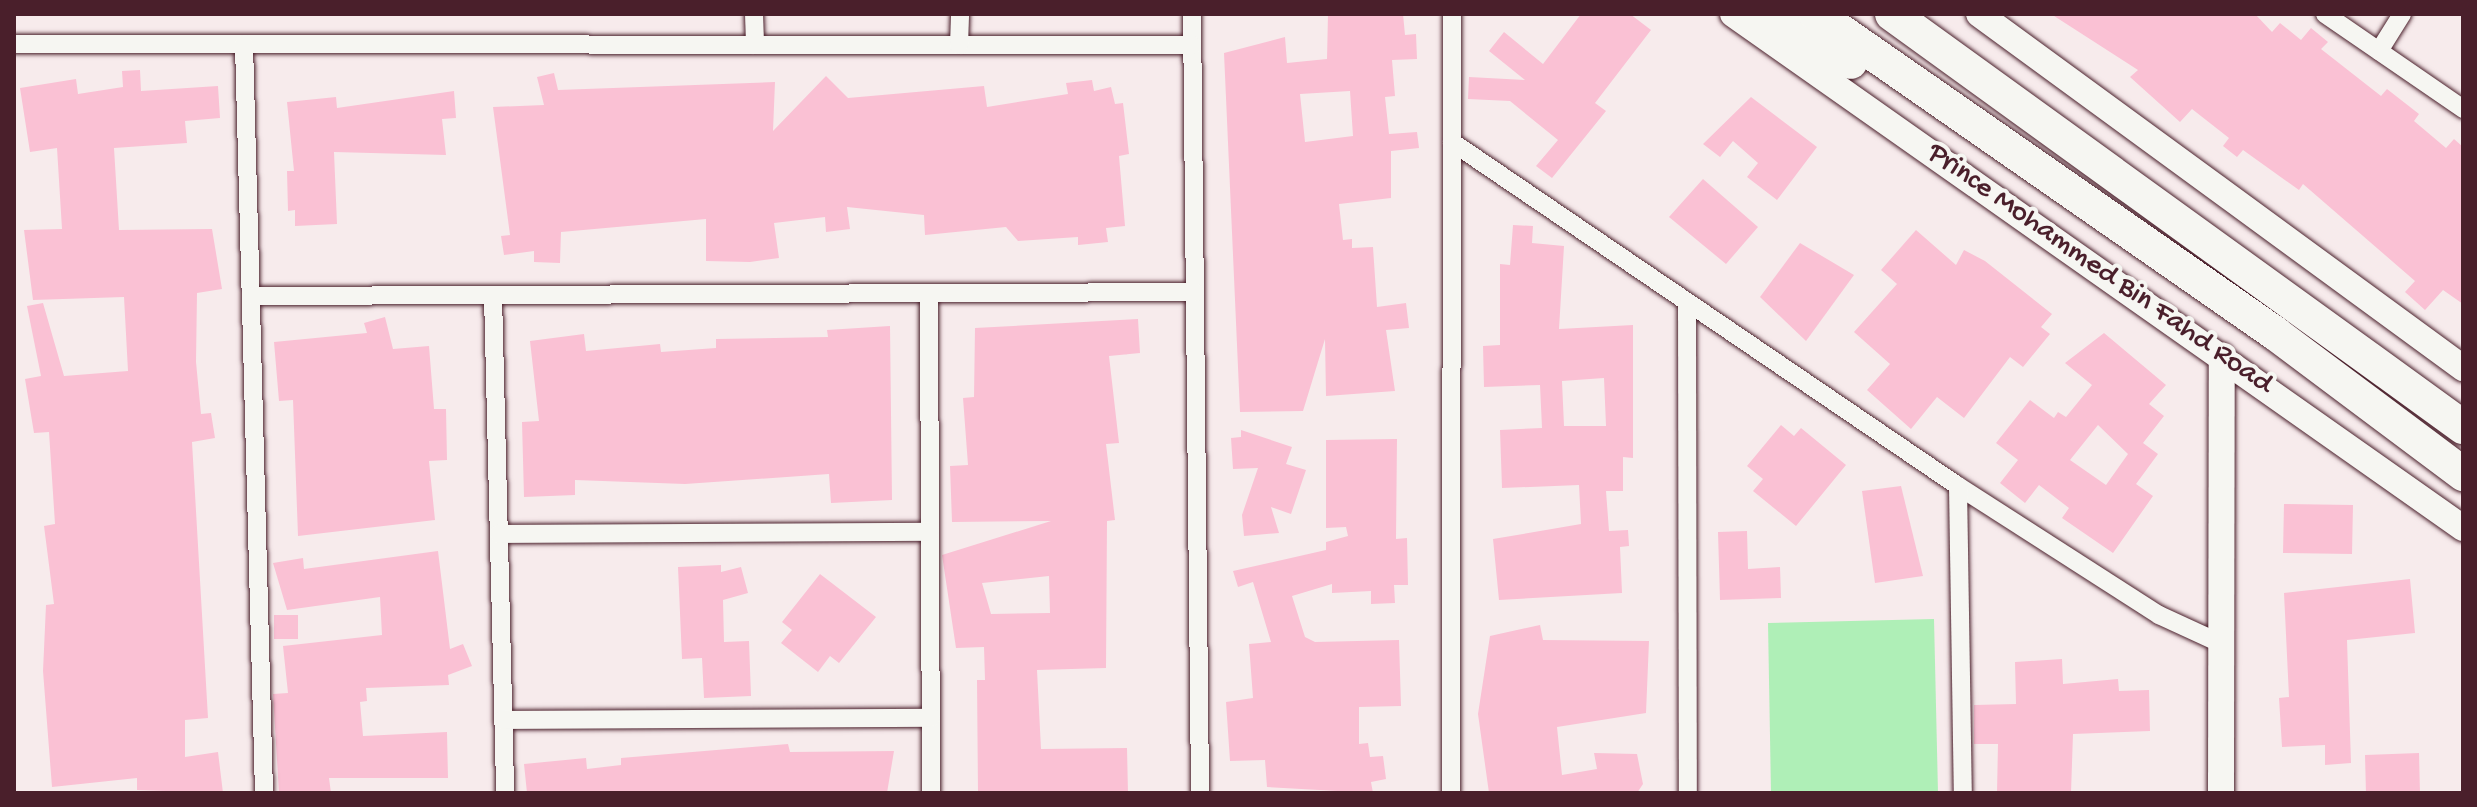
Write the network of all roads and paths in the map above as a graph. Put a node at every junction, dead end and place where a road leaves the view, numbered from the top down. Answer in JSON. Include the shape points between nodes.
{"nodes":[{"id":1,"x":754,"y":14,"type":"edge"},
{"id":2,"x":960,"y":14,"type":"edge"},
{"id":3,"x":1192,"y":14,"type":"edge"},
{"id":4,"x":1452,"y":14,"type":"edge"},
{"id":5,"x":1733,"y":14,"type":"edge"},
{"id":6,"x":1764,"y":14,"type":"edge"},
{"id":7,"x":1816,"y":14,"type":"edge"},
{"id":8,"x":1892,"y":14,"type":"edge"},
{"id":9,"x":1903,"y":14,"type":"edge"},
{"id":10,"x":1979,"y":14,"type":"edge"},
{"id":11,"x":2325,"y":14,"type":"edge"},
{"id":12,"x":2402,"y":14,"type":"edge"},
{"id":13,"x":14,"y":44,"type":"edge"},
{"id":14,"x":244,"y":44,"type":"junction"},
{"id":15,"x":755,"y":45,"type":"junction"},
{"id":16,"x":959,"y":45,"type":"junction"},
{"id":17,"x":1192,"y":45,"type":"junction"},
{"id":18,"x":2379,"y":51,"type":"junction"},
{"id":19,"x":1976,"y":75,"type":"junction"},
{"id":20,"x":2463,"y":109,"type":"edge"},
{"id":21,"x":1981,"y":135,"type":"junction"},
{"id":22,"x":1452,"y":142,"type":"junction"},
{"id":23,"x":1195,"y":292,"type":"junction"},
{"id":24,"x":929,"y":293,"type":"junction"},
{"id":25,"x":493,"y":295,"type":"junction"},
{"id":26,"x":254,"y":296,"type":"junction"},
{"id":27,"x":1687,"y":302,"type":"junction"},
{"id":28,"x":2222,"y":356,"type":"junction"},
{"id":29,"x":2462,"y":364,"type":"edge"},
{"id":30,"x":2463,"y":427,"type":"edge"},
{"id":31,"x":2463,"y":474,"type":"edge"},
{"id":32,"x":1958,"y":486,"type":"junction"},
{"id":33,"x":2463,"y":528,"type":"edge"},
{"id":34,"x":930,"y":532,"type":"junction"},
{"id":35,"x":499,"y":534,"type":"junction"},
{"id":36,"x":2220,"y":643,"type":"junction"},
{"id":37,"x":931,"y":718,"type":"junction"},
{"id":38,"x":503,"y":720,"type":"junction"},
{"id":39,"x":264,"y":793,"type":"edge"},
{"id":40,"x":505,"y":793,"type":"edge"},
{"id":41,"x":931,"y":793,"type":"edge"},
{"id":42,"x":1200,"y":793,"type":"edge"},
{"id":43,"x":1451,"y":793,"type":"edge"},
{"id":44,"x":1688,"y":793,"type":"edge"},
{"id":45,"x":1963,"y":793,"type":"edge"},
{"id":46,"x":2221,"y":793,"type":"edge"}],
"edges":[{"from":1,"to":15,"type":"street"},
{"from":2,"to":16,"type":"street"},
{"from":3,"to":17,"type":"street"},
{"from":4,"to":22,"type":"street"},
{"from":5,"to":28,"type":"main road","name":"Prince Mohammed Bin Fahd Road"},
{"from":6,"to":21,"type":"highway"},
{"from":7,"to":21,"type":"highway","name":"Prince Mohammed Bin Fahd Road"},
{"from":8,"to":19,"type":"highway"},
{"from":9,"to":19,"type":"highway"},
{"from":10,"to":29,"type":"main road"},
{"from":11,"to":18,"type":"street"},
{"from":12,"to":18,"type":"street"},
{"from":13,"to":14,"type":"street"},
{"from":14,"to":15,"type":"street"},
{"from":14,"to":26,"type":"street"},
{"from":15,"to":16,"type":"street"},
{"from":16,"to":17,"type":"street"},
{"from":17,"to":23,"type":"street"},
{"from":18,"to":20,"type":"street"},
{"from":19,"to":30,"type":"highway"},
{"from":21,"to":31,"type":"highway","name":"Prince Mohammed Bin Fahd Road","via":[[2276,334]]},
{"from":22,"to":27,"type":"street"},
{"from":22,"to":43,"type":"street"},
{"from":23,"to":24,"type":"street"},
{"from":23,"to":42,"type":"street"},
{"from":24,"to":25,"type":"street"},
{"from":24,"to":34,"type":"street"},
{"from":25,"to":26,"type":"street"},
{"from":25,"to":35,"type":"street"},
{"from":26,"to":39,"type":"street"},
{"from":27,"to":32,"type":"street"},
{"from":27,"to":44,"type":"street"},
{"from":28,"to":33,"type":"main road","name":"Prince Mohammed Bin Fahd Road"},
{"from":28,"to":36,"type":"main road"},
{"from":32,"to":36,"type":"street","via":[[2159,615]]},
{"from":32,"to":45,"type":"street"},
{"from":34,"to":35,"type":"street"},
{"from":34,"to":37,"type":"street"},
{"from":35,"to":38,"type":"street"},
{"from":36,"to":46,"type":"main road"},
{"from":37,"to":38,"type":"street"},
{"from":37,"to":41,"type":"street"},
{"from":38,"to":40,"type":"street"}]}
